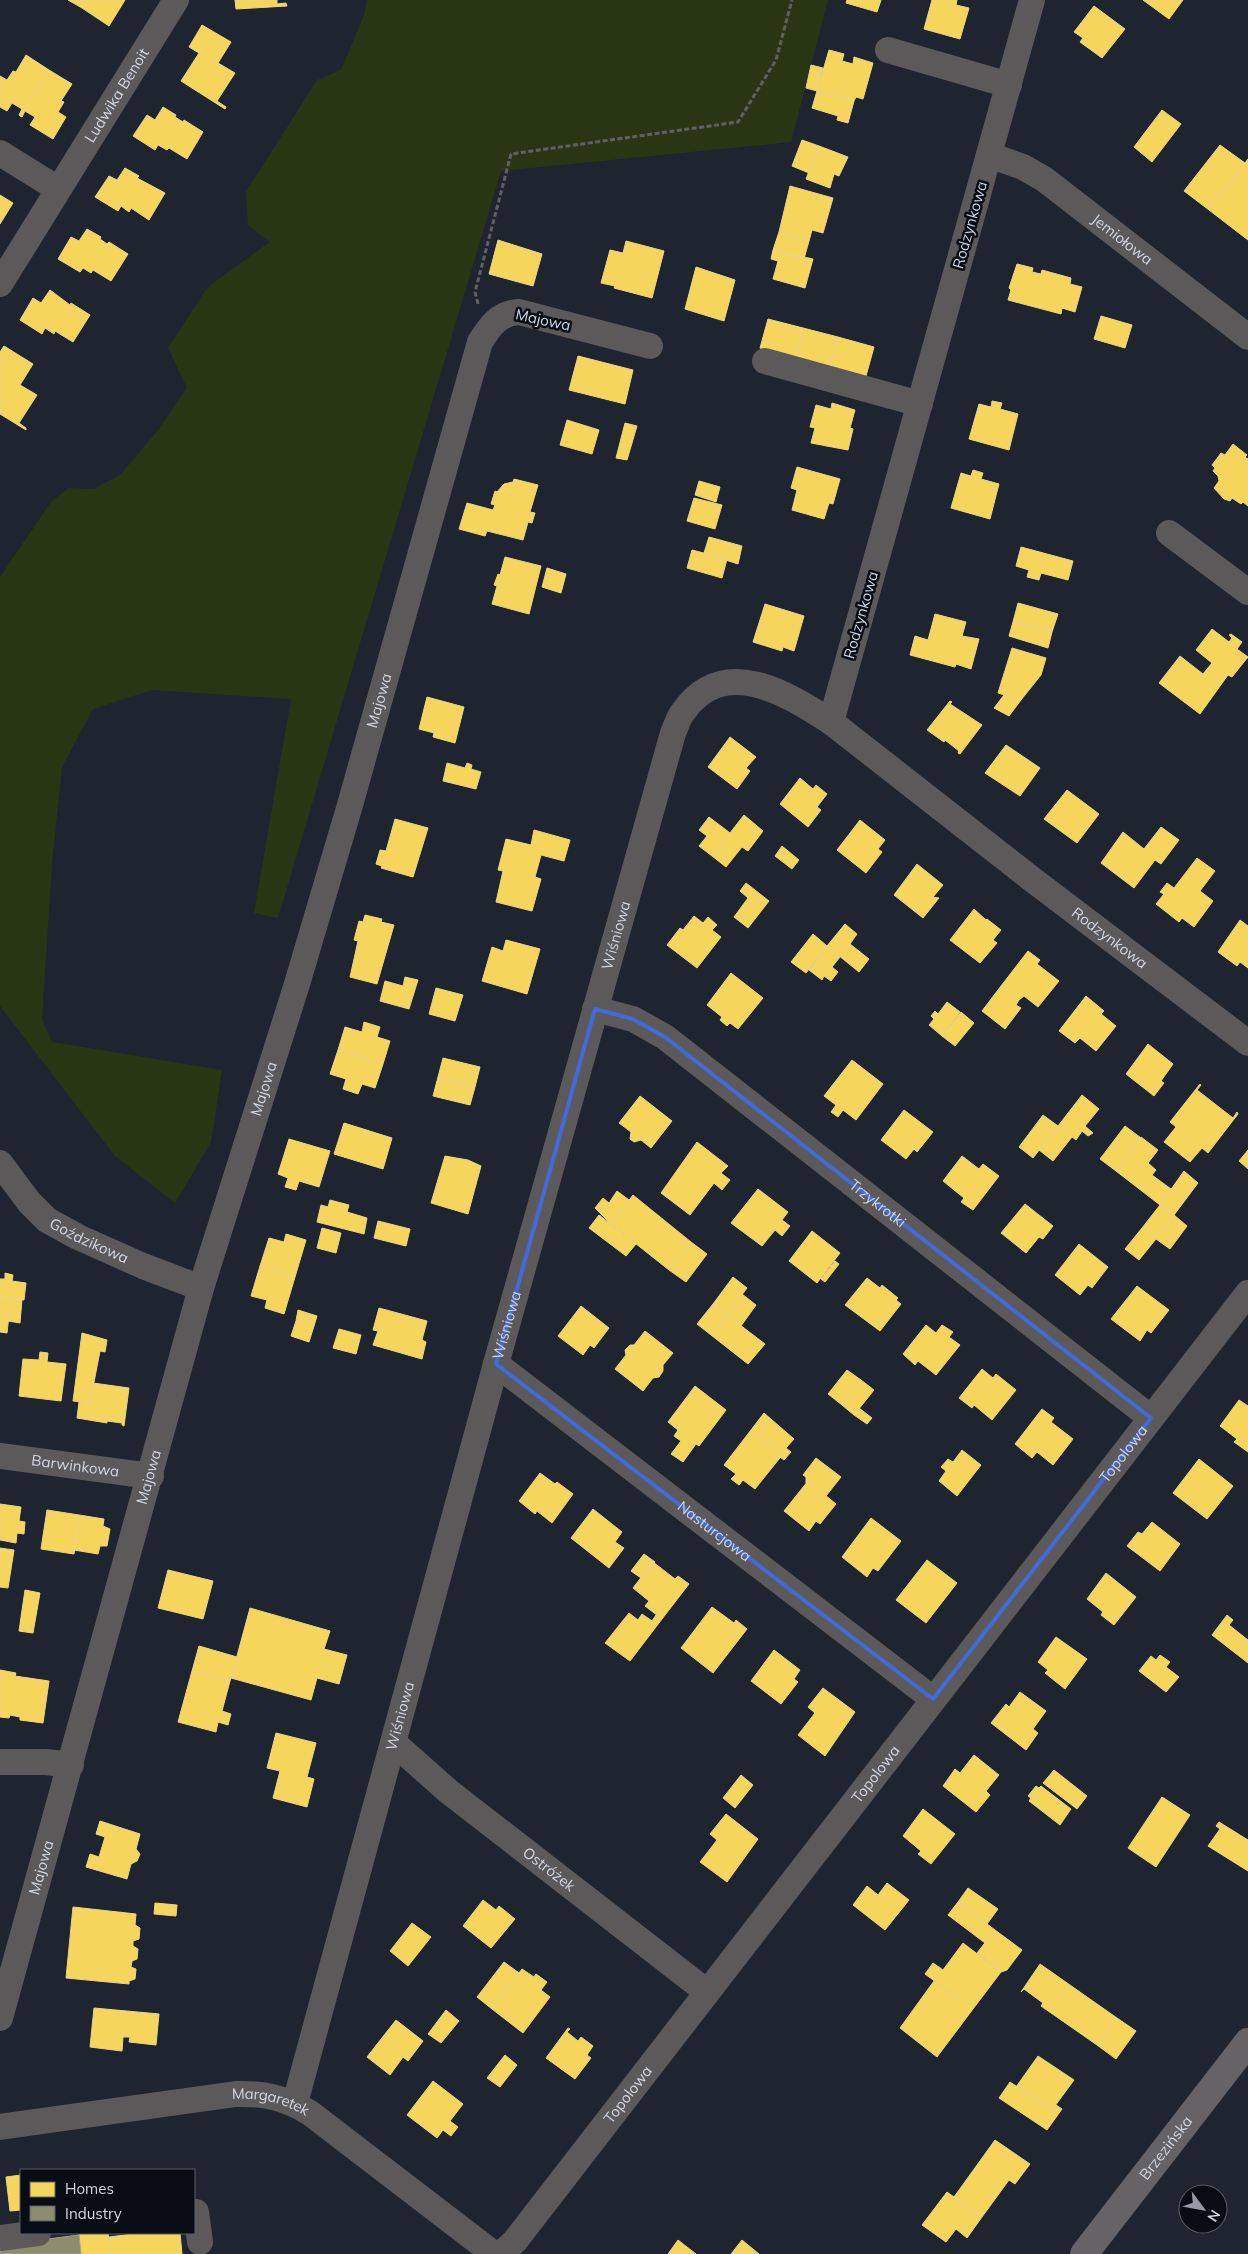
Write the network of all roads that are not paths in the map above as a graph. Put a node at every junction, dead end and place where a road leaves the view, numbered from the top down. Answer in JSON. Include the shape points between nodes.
{"nodes":[{"id":1,"x":176,"y":0,"type":"edge"},
{"id":2,"x":1032,"y":0,"type":"edge"},
{"id":3,"x":888,"y":50,"type":"dead end"},
{"id":4,"x":1009,"y":84,"type":"junction"},
{"id":5,"x":0,"y":153,"type":"edge"},
{"id":6,"x":990,"y":155,"type":"junction"},
{"id":7,"x":58,"y":189,"type":"junction"},
{"id":8,"x":0,"y":284,"type":"edge"},
{"id":9,"x":1248,"y":337,"type":"edge"},
{"id":10,"x":650,"y":346,"type":"dead end"},
{"id":11,"x":765,"y":361,"type":"dead end"},
{"id":12,"x":920,"y":404,"type":"junction"},
{"id":13,"x":1168,"y":533,"type":"dead end"},
{"id":14,"x":1248,"y":592,"type":"edge"},
{"id":15,"x":831,"y":722,"type":"junction"},
{"id":16,"x":595,"y":1009,"type":"junction"},
{"id":17,"x":1248,"y":1043,"type":"edge"},
{"id":18,"x":0,"y":1163,"type":"edge"},
{"id":19,"x":201,"y":1288,"type":"junction"},
{"id":20,"x":1248,"y":1292,"type":"edge"},
{"id":21,"x":496,"y":1364,"type":"junction"},
{"id":22,"x":1151,"y":1418,"type":"junction"},
{"id":23,"x":0,"y":1456,"type":"edge"},
{"id":24,"x":151,"y":1476,"type":"junction"},
{"id":25,"x":933,"y":1699,"type":"junction"},
{"id":26,"x":394,"y":1743,"type":"junction"},
{"id":27,"x":0,"y":1762,"type":"edge"},
{"id":28,"x":71,"y":1765,"type":"junction"},
{"id":29,"x":707,"y":1992,"type":"junction"},
{"id":30,"x":0,"y":2018,"type":"edge"},
{"id":31,"x":1248,"y":2042,"type":"edge"},
{"id":32,"x":295,"y":2104,"type":"junction"},
{"id":33,"x":0,"y":2127,"type":"edge"},
{"id":34,"x":195,"y":2212,"type":"edge"},
{"id":35,"x":30,"y":2234,"type":"edge"},
{"id":36,"x":0,"y":2238,"type":"edge"},
{"id":37,"x":200,"y":2242,"type":"dead end"},
{"id":38,"x":494,"y":2254,"type":"edge"},
{"id":39,"x":502,"y":2254,"type":"edge"},
{"id":40,"x":1084,"y":2254,"type":"edge"}],
"edges":[{"from":1,"to":7,"type":"street","name":"Ludwika Benoit"},
{"from":2,"to":4,"type":"street","name":"Rodzynkowa"},
{"from":3,"to":4,"type":"street"},
{"from":4,"to":6,"type":"street","name":"Rodzynkowa"},
{"from":5,"to":7,"type":"street"},
{"from":6,"to":9,"type":"street","name":"Jemiołowa","via":[[1024,167],[1044,180]]},
{"from":6,"to":12,"type":"street","name":"Rodzynkowa"},
{"from":7,"to":8,"type":"street","name":"Ludwika Benoit"},
{"from":10,"to":19,"type":"street","name":"Majowa","via":[[519,312],[499,318],[480,342],[353,796]]},
{"from":11,"to":12,"type":"street"},
{"from":12,"to":15,"type":"street","name":"Rodzynkowa"},
{"from":13,"to":14,"type":"street"},
{"from":15,"to":16,"type":"street","name":"Wiśniowa","via":[[783,694],[744,683],[727,682],[712,687],[683,712],[673,733]]},
{"from":15,"to":17,"type":"street","name":"Rodzynkowa"},
{"from":16,"to":21,"type":"street","name":"Wiśniowa"},
{"from":16,"to":22,"type":"street","name":"Trzykrotki","via":[[633,1019],[666,1036]]},
{"from":18,"to":19,"type":"street","name":"Goździkowa","via":[[47,1220],[94,1244]]},
{"from":19,"to":24,"type":"street","name":"Majowa"},
{"from":20,"to":22,"type":"street","name":"Topolowa"},
{"from":21,"to":25,"type":"street","name":"Nasturcjowa"},
{"from":21,"to":26,"type":"street","name":"Wiśniowa"},
{"from":22,"to":25,"type":"street","name":"Topolowa"},
{"from":23,"to":24,"type":"street","name":"Barwinkowa"},
{"from":24,"to":28,"type":"street","name":"Majowa"},
{"from":25,"to":29,"type":"street","name":"Topolowa"},
{"from":26,"to":29,"type":"street","name":"Ostróżek","via":[[448,1791]]},
{"from":26,"to":32,"type":"street","name":"Wiśniowa"},
{"from":27,"to":28,"type":"street"},
{"from":28,"to":30,"type":"street","name":"Majowa"},
{"from":29,"to":39,"type":"street","name":"Topolowa"},
{"from":31,"to":40,"type":"main road","name":"Brzezińska"},
{"from":32,"to":33,"type":"street","name":"Margaretek","via":[[257,2093],[236,2094]]},
{"from":32,"to":38,"type":"street","name":"Margaretek","via":[[310,2112]]},
{"from":34,"to":37,"type":"street"},
{"from":35,"to":36,"type":"street"}]}
